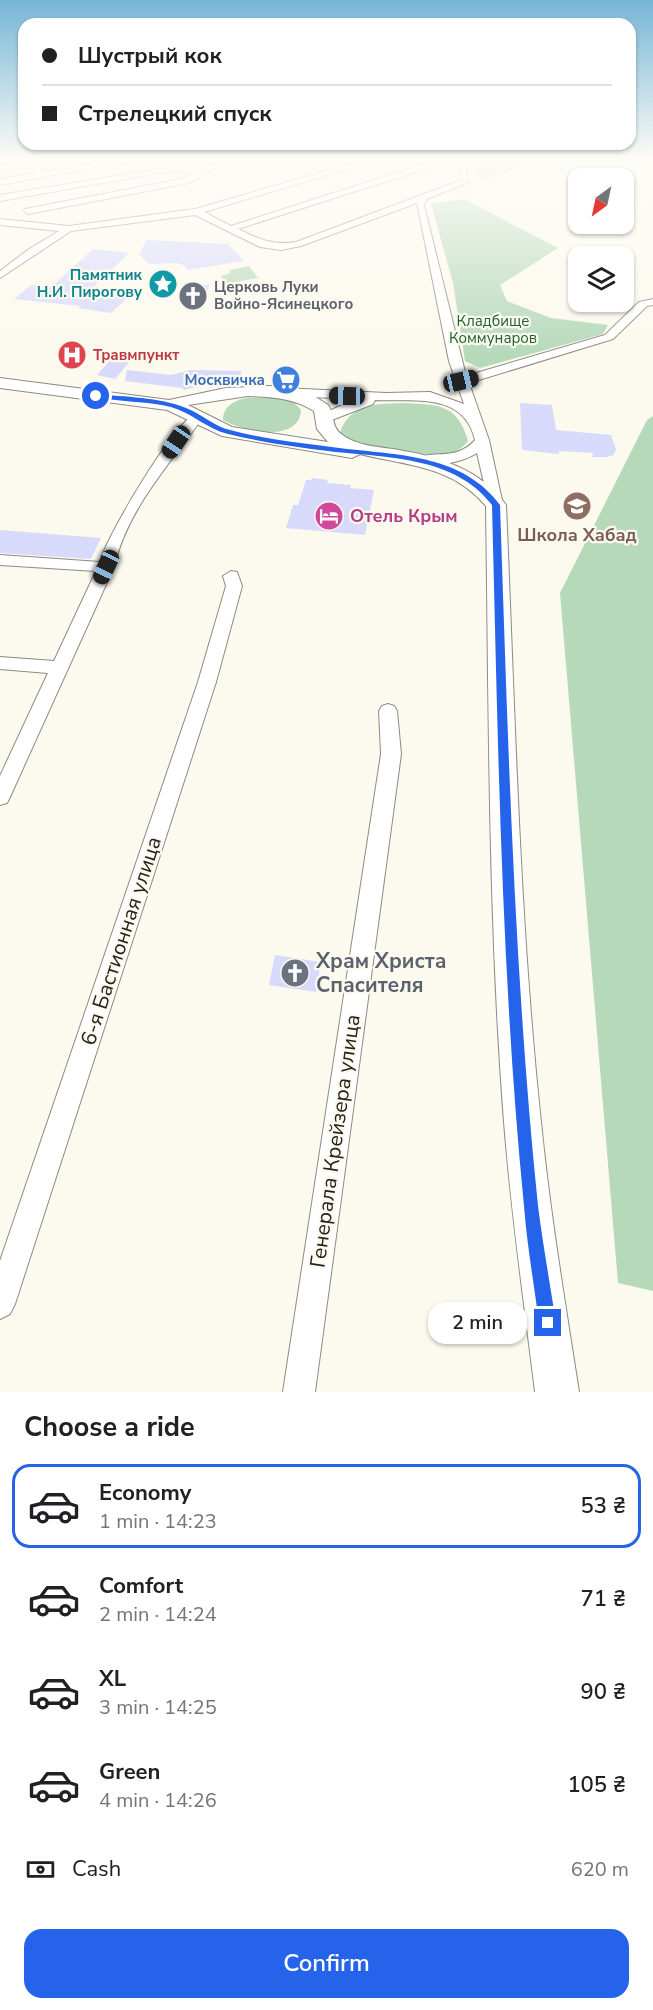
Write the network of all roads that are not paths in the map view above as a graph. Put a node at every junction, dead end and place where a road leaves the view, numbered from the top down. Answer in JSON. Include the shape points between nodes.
{"nodes":[{"id":1,"x":39,"y":226,"type":"edge"},
{"id":2,"x":92,"y":226,"type":"edge"},
{"id":3,"x":222,"y":226,"type":"edge"},
{"id":4,"x":242,"y":226,"type":"edge"},
{"id":5,"x":345,"y":226,"type":"edge"},
{"id":6,"x":428,"y":226,"type":"edge"},
{"id":7,"x":69,"y":229,"type":"junction"},
{"id":8,"x":230,"y":230,"type":"junction"},
{"id":9,"x":0,"y":275,"type":"edge"},
{"id":10,"x":653,"y":302,"type":"edge"},
{"id":11,"x":461,"y":381,"type":"junction"},
{"id":12,"x":0,"y":383,"type":"edge"},
{"id":13,"x":244,"y":392,"type":"junction"},
{"id":14,"x":283,"y":392,"type":"junction"},
{"id":15,"x":430,"y":396,"type":"junction"},
{"id":16,"x":386,"y":397,"type":"junction"},
{"id":17,"x":170,"y":405,"type":"junction"},
{"id":18,"x":197,"y":417,"type":"junction"},
{"id":19,"x":324,"y":419,"type":"junction"},
{"id":20,"x":477,"y":426,"type":"junction"},
{"id":21,"x":266,"y":439,"type":"junction"},
{"id":22,"x":482,"y":440,"type":"junction"},
{"id":23,"x":424,"y":460,"type":"junction"},
{"id":24,"x":490,"y":498,"type":"junction"},
{"id":25,"x":0,"y":560,"type":"edge"},
{"id":26,"x":106,"y":567,"type":"junction"},
{"id":27,"x":231,"y":576,"type":"dead end"},
{"id":28,"x":0,"y":663,"type":"edge"},
{"id":29,"x":60,"y":668,"type":"junction"},
{"id":30,"x":388,"y":711,"type":"dead end"},
{"id":31,"x":0,"y":797,"type":"edge"},
{"id":32,"x":0,"y":1301,"type":"edge"},
{"id":33,"x":299,"y":1392,"type":"edge"},
{"id":34,"x":557,"y":1392,"type":"edge"}],
"edges":[{"from":1,"to":7,"type":"street"},
{"from":2,"to":7,"type":"street"},
{"from":3,"to":8,"type":"street"},
{"from":4,"to":8,"type":"street"},
{"from":5,"to":8,"type":"street","via":[[281,247],[263,245]]},
{"from":6,"to":11,"type":"street"},
{"from":7,"to":9,"type":"street"},
{"from":10,"to":11,"type":"street","via":[[643,304],[609,337]]},
{"from":11,"to":15,"type":"street","via":[[450,390]]},
{"from":11,"to":20,"type":"street"},
{"from":12,"to":17,"type":"main road"},
{"from":13,"to":14,"type":"main road"},
{"from":13,"to":17,"type":"main road","via":[[195,397]]},
{"from":13,"to":18,"type":"main road","via":[[220,400]]},
{"from":14,"to":16,"type":"street"},
{"from":14,"to":19,"type":"main road","via":[[318,405]]},
{"from":15,"to":16,"type":"street"},
{"from":15,"to":20,"type":"street","via":[[460,407]]},
{"from":16,"to":19,"type":"street","via":[[346,408]]},
{"from":17,"to":18,"type":"main road"},
{"from":18,"to":21,"type":"main road","via":[[218,429]]},
{"from":18,"to":26,"type":"street","via":[[176,442],[111,546]]},
{"from":19,"to":21,"type":"main road","via":[[303,435]]},
{"from":19,"to":23,"type":"main road","via":[[325,429],[342,443]]},
{"from":20,"to":22,"type":"street"},
{"from":21,"to":23,"type":"main road"},
{"from":22,"to":23,"type":"street","via":[[470,453],[454,459]]},
{"from":22,"to":24,"type":"street"},
{"from":23,"to":24,"type":"main road","via":[[459,473]]},
{"from":24,"to":34,"type":"main road","via":[[517,1035],[531,1208]]},
{"from":25,"to":26,"type":"street"},
{"from":26,"to":29,"type":"street"},
{"from":27,"to":32,"type":"street","name":"6-я Бастионная улица","via":[[234,586],[204,690]]},
{"from":28,"to":29,"type":"street"},
{"from":29,"to":31,"type":"street"},
{"from":30,"to":33,"type":"street","name":"Генерала Крейзера улица","via":[[391,754]]}]}
